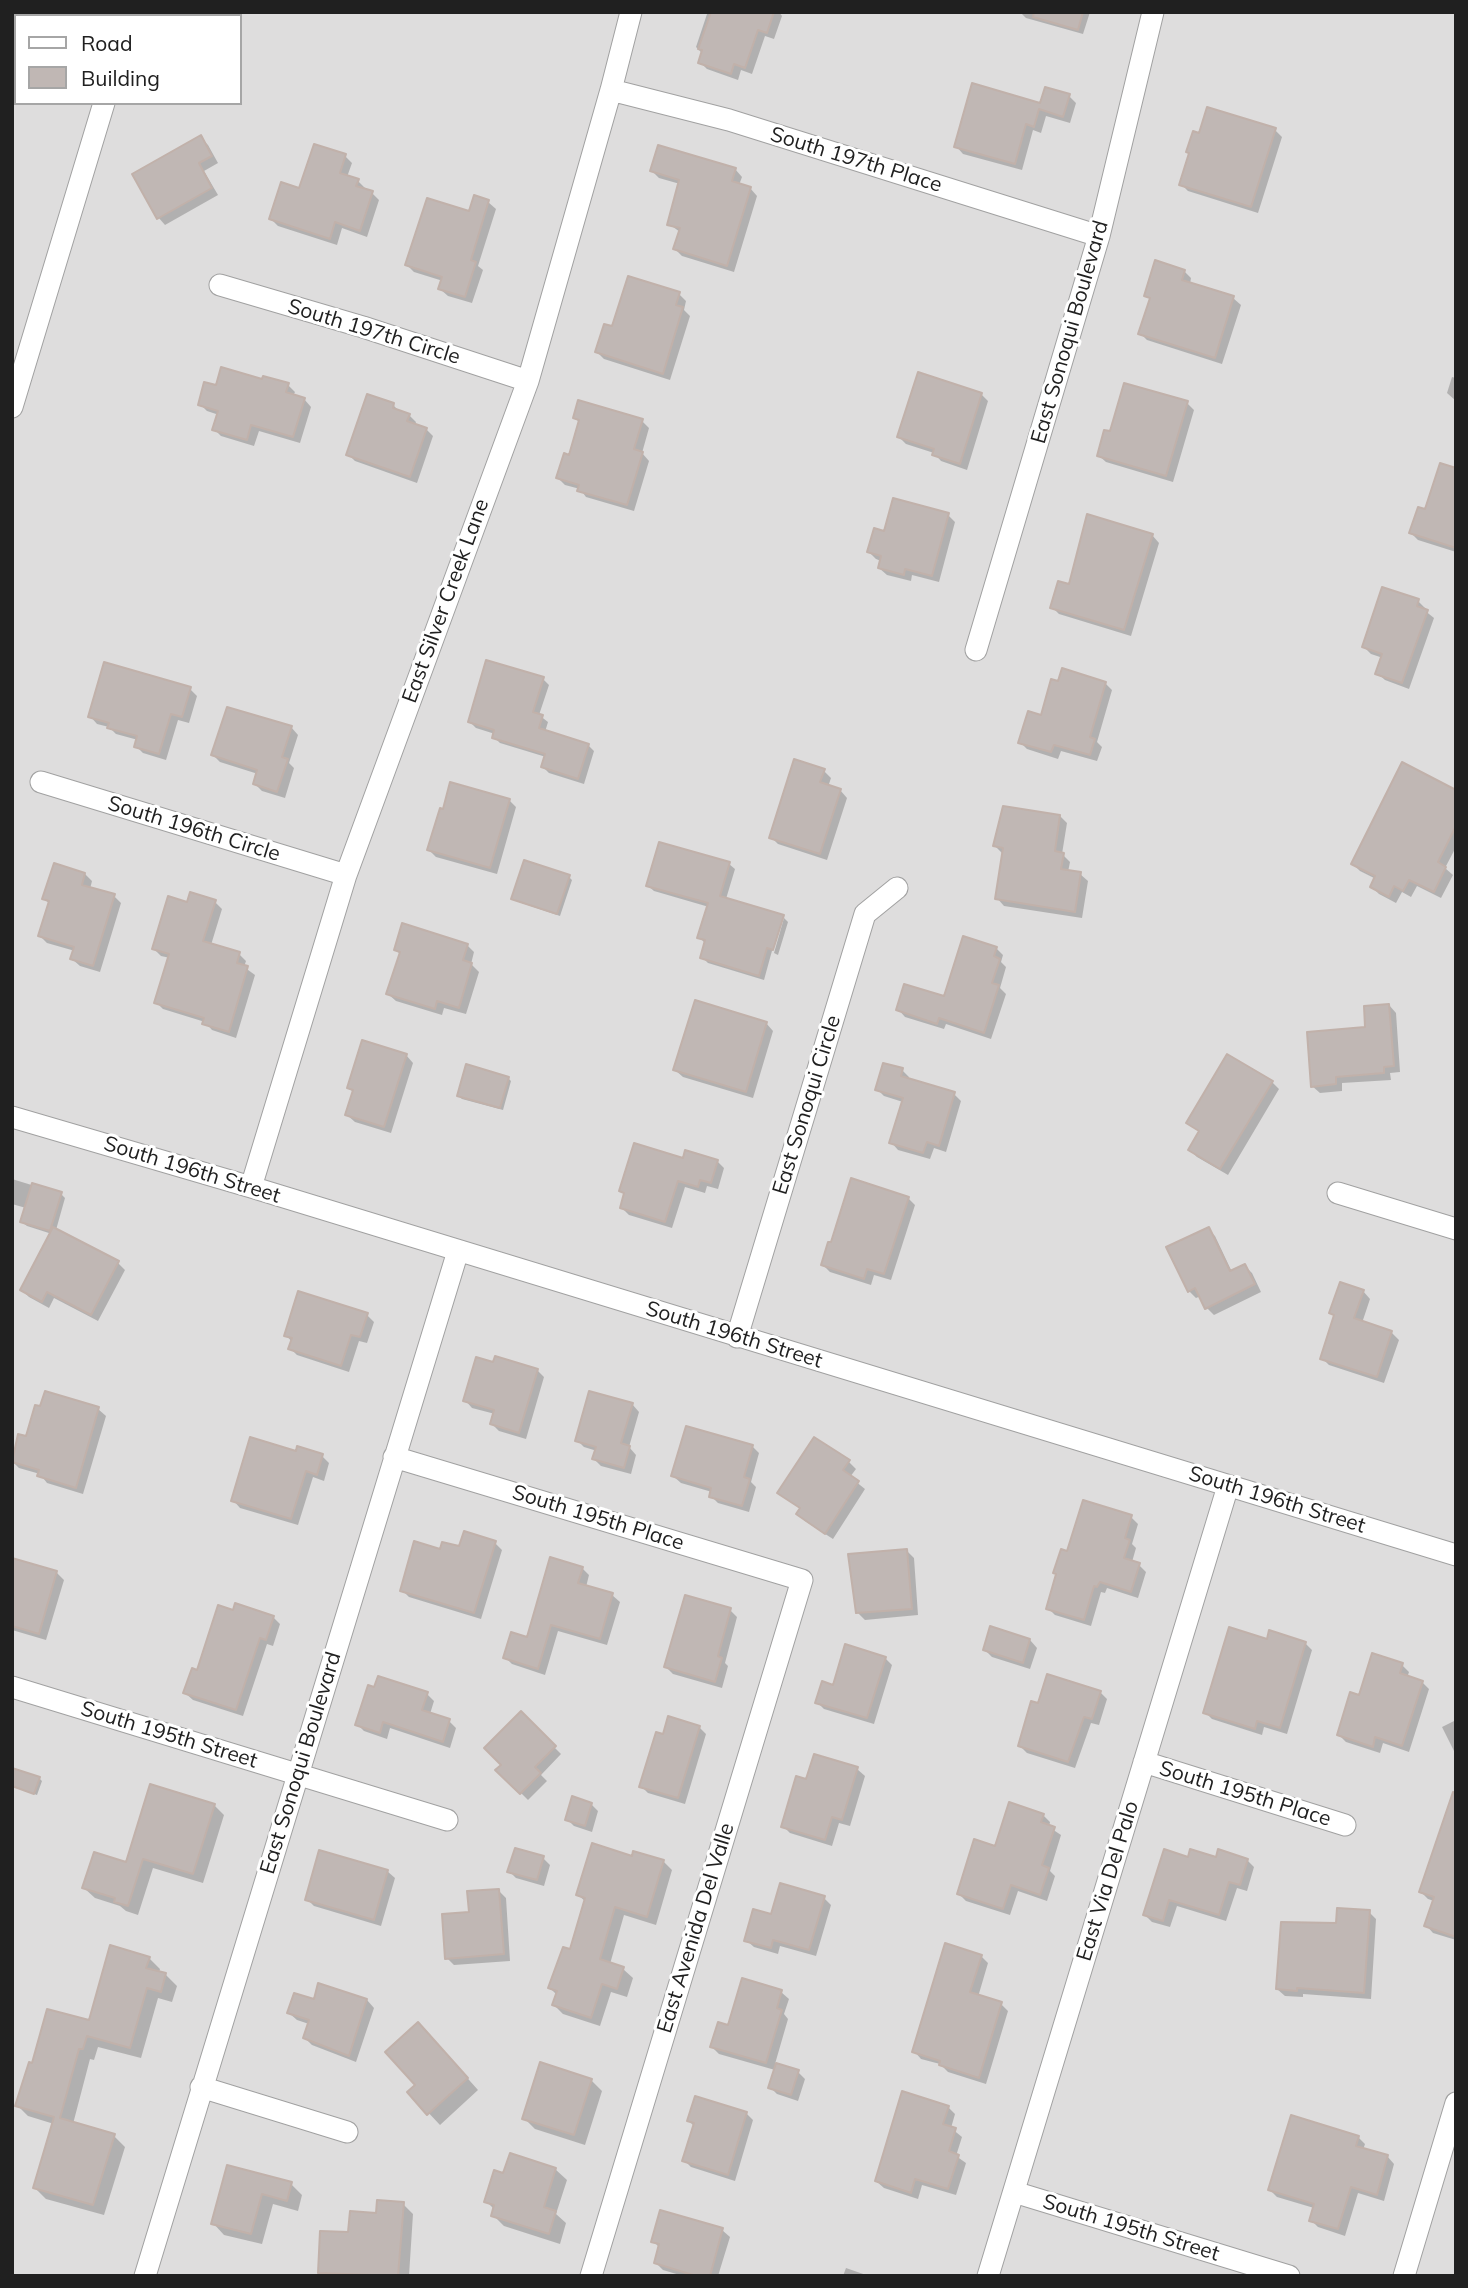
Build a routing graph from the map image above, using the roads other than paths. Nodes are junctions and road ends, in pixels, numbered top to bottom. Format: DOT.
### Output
graph roads {
  1 [pos="631,12"];
  2 [pos="1153,12"];
  3 [pos="611,90"];
  4 [pos="103,105"];
  5 [pos="1099,236"];
  6 [pos="220,285"];
  7 [pos="528,381"];
  8 [pos="12,407"];
  9 [pos="976,650"];
  10 [pos="41,782"];
  11 [pos="346,875"];
  12 [pos="897,888"];
  13 [pos="12,1116"];
  14 [pos="251,1187"];
  15 [pos="1338,1193"];
  16 [pos="1456,1229"];
  17 [pos="458,1251"];
  18 [pos="737,1336"];
  19 [pos="394,1457"];
  20 [pos="1228,1486"];
  21 [pos="1456,1555"];
  22 [pos="802,1580"];
  23 [pos="12,1687"];
  24 [pos="1144,1762"];
  25 [pos="297,1775"];
  26 [pos="447,1820"];
  27 [pos="1346,1825"];
  28 [pos="201,2087"];
  29 [pos="1456,2103"];
  30 [pos="347,2132"];
  31 [pos="1014,2192"];
  32 [pos="145,2276"];
  33 [pos="591,2276"];
  34 [pos="988,2276"];
  35 [pos="1289,2276"];
  36 [pos="1404,2276"];
  1 -- 3 [label="street, East Silver Creek Lane"];
  2 -- 5 [label="street, East Sonoqui Boulevard"];
  3 -- 5 [label="street, South 197th Place"];
  3 -- 7 [label="street, East Silver Creek Lane"];
  4 -- 8 [label="street"];
  5 -- 9 [label="street, East Sonoqui Boulevard"];
  6 -- 7 [label="street, South 197th Circle"];
  7 -- 11 [label="street, East Silver Creek Lane"];
  10 -- 11 [label="street, South 196th Circle"];
  11 -- 14 [label="street, East Silver Creek Lane"];
  12 -- 18 [label="street, East Sonoqui Circle"];
  13 -- 14 [label="street, South 196th Street"];
  14 -- 17 [label="street, South 196th Street"];
  15 -- 16 [label="street"];
  17 -- 18 [label="street, South 196th Street"];
  17 -- 19 [label="street, East Sonoqui Boulevard"];
  18 -- 20 [label="street, South 196th Street"];
  19 -- 22 [label="street, South 195th Place"];
  19 -- 25 [label="street, East Sonoqui Boulevard"];
  20 -- 21 [label="street, South 196th Street"];
  20 -- 24 [label="street, East Via Del Palo"];
  22 -- 33 [label="street, East Avenida Del Valle"];
  23 -- 25 [label="street, South 195th Street"];
  24 -- 27 [label="street, South 195th Place"];
  24 -- 31 [label="street, East Via Del Palo"];
  25 -- 26 [label="street, South 195th Street"];
  25 -- 28 [label="street, East Sonoqui Boulevard"];
  28 -- 30 [label="street"];
  28 -- 32 [label="street, East Sonoqui Boulevard"];
  29 -- 36 [label="street"];
  31 -- 34 [label="street, East Via Del Palo"];
  31 -- 35 [label="street, South 195th Street"];
}
